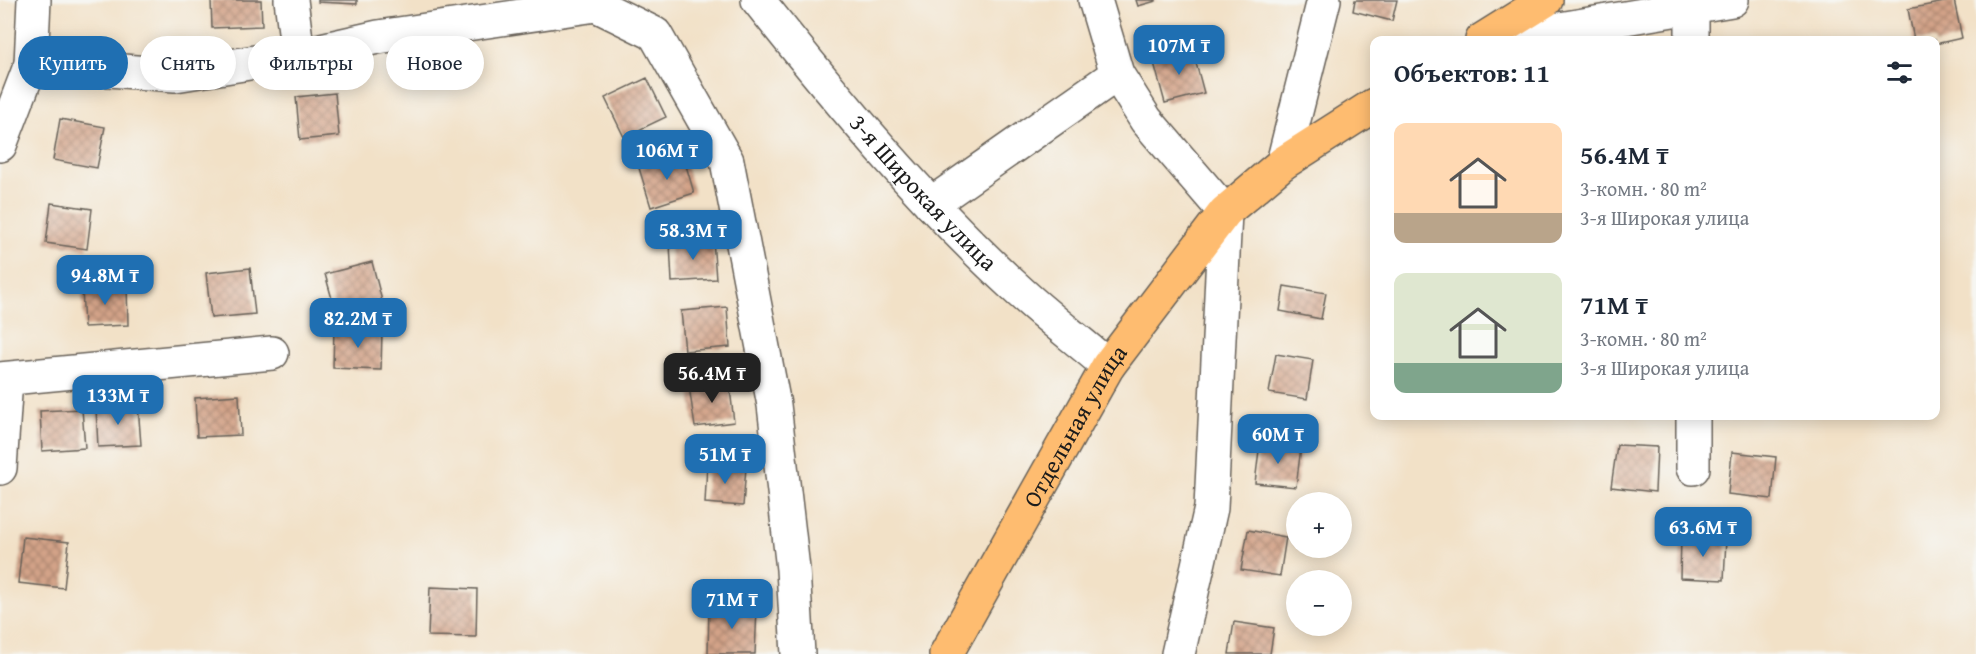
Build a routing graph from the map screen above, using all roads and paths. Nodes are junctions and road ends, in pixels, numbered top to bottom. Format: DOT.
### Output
graph roads {
  1 [pos="34,0"];
  2 [pos="291,0"];
  3 [pos="758,0"];
  4 [pos="1095,0"];
  5 [pos="1324,0"];
  6 [pos="1546,0"];
  7 [pos="1732,0"];
  8 [pos="1692,6"];
  9 [pos="32,36"];
  10 [pos="296,36"];
  11 [pos="1488,36"];
  12 [pos="1518,36"];
  13 [pos="1692,36"];
  14 [pos="374,38"];
  15 [pos="248,64"];
  16 [pos="128,71"];
  17 [pos="1117,74"];
  18 [pos="21,90"];
  19 [pos="1370,108"];
  20 [pos="0,145"];
  21 [pos="1283,163"];
  22 [pos="931,204"];
  23 [pos="1225,212"];
  24 [pos="272,353"];
  25 [pos="1108,366"];
  26 [pos="3,379"];
  27 [pos="1693,420"];
  28 [pos="0,468"];
  29 [pos="1693,468"];
  30 [pos="798,654"];
  31 [pos="946,654"];
  32 [pos="1178,654"];
  1 -- 9 [label="street"];
  2 -- 10 [label="street"];
  3 -- 22 [label="street, 3-я Широкая улица"];
  4 -- 17 [label="street"];
  5 -- 21 [label="street"];
  6 -- 11 [label="main road"];
  7 -- 8 [label="street"];
  8 -- 12 [label="street"];
  8 -- 13 [label="street"];
  14 -- 30 [label="street"];
  15 -- 16 [label="street"];
  17 -- 22 [label="street"];
  17 -- 23 [label="street"];
  18 -- 20 [label="street"];
  19 -- 21 [label="main road, Отдельная улица"];
  21 -- 23 [label="main road, Отдельная улица"];
  22 -- 25 [label="street, 3-я Широкая улица"];
  23 -- 25 [label="main road, Отдельная улица"];
  23 -- 32 [label="street"];
  24 -- 26 [label="street"];
  25 -- 31 [label="main road, Отдельная улица"];
  26 -- 28 [label="street"];
  27 -- 29 [label="street"];
}
